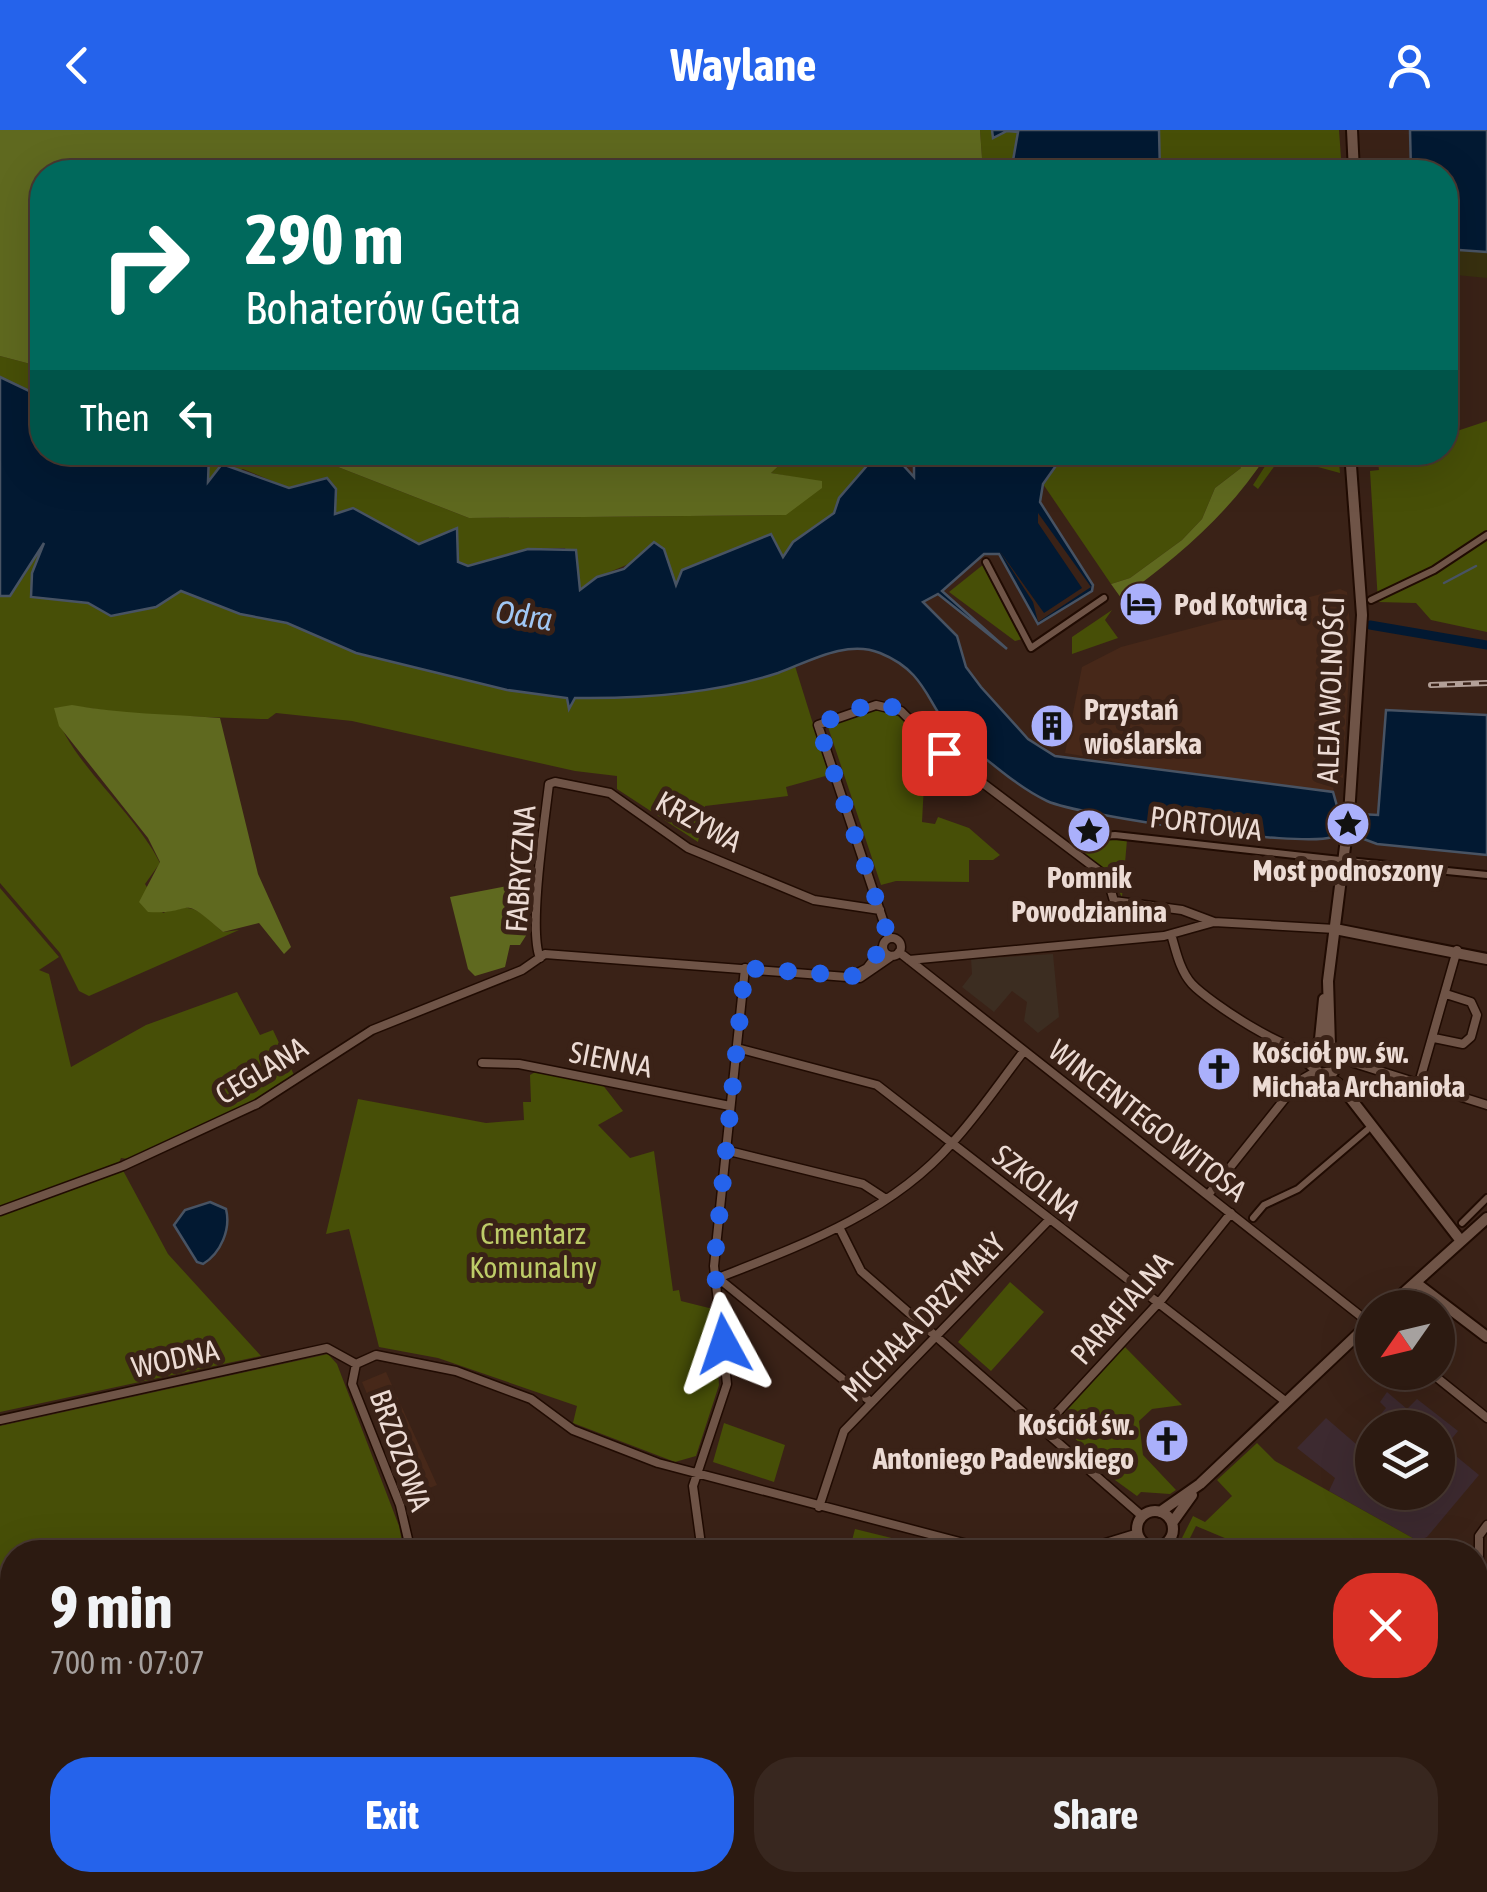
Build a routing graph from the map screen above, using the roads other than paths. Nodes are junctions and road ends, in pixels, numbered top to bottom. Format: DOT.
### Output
graph roads {
  1 [pos="1352,130"];
  2 [pos="1353,160"];
  3 [pos="1351,465"];
  4 [pos="1487,534"];
  5 [pos="986,562"];
  6 [pos="1104,598"];
  7 [pos="1371,600"];
  8 [pos="549,784"];
  9 [pos="1071,850"];
  10 [pos="1487,875"];
  11 [pos="880,910"];
  12 [pos="1214,922"];
  13 [pos="1334,930"];
  14 [pos="1171,934"];
  15 [pos="889,938"];
  16 [pos="883,947"];
  17 [pos="1457,950"];
  18 [pos="895,954"];
  19 [pos="540,958"];
  20 [pos="1487,959"];
  21 [pos="909,960"];
  22 [pos="745,968"];
  23 [pos="852,976"];
  24 [pos="1328,981"];
  25 [pos="1446,994"];
  26 [pos="1434,1038"];
  27 [pos="737,1048"];
  28 [pos="1334,1048"];
  29 [pos="1314,1049"];
  30 [pos="1024,1051"];
  31 [pos="482,1062"];
  32 [pos="1354,1063"];
  33 [pos="1337,1069"];
  34 [pos="1320,1073"];
  35 [pos="1419,1083"];
  36 [pos="1487,1105"];
  37 [pos="730,1106"];
  38 [pos="1367,1130"];
  39 [pos="952,1144"];
  40 [pos="725,1150"];
  41 [pos="1208,1195"];
  42 [pos="1487,1198"];
  43 [pos="886,1199"];
  44 [pos="0,1211"];
  45 [pos="1230,1212"];
  46 [pos="1253,1218"];
  47 [pos="1487,1218"];
  48 [pos="1049,1220"];
  49 [pos="1462,1223"];
  50 [pos="838,1228"];
  51 [pos="1461,1241"];
  52 [pos="718,1278"];
  53 [pos="1416,1282"];
  54 [pos="1407,1290"];
  55 [pos="1158,1303"];
  56 [pos="1355,1310"];
  57 [pos="936,1336"];
  58 [pos="1487,1337"];
  59 [pos="1355,1338"];
  60 [pos="356,1364"];
  61 [pos="1452,1390"];
  62 [pos="1285,1400"];
  63 [pos="871,1402"];
  64 [pos="1487,1418"];
  65 [pos="0,1420"];
  66 [pos="1042,1430"];
  67 [pos="697,1472"];
  68 [pos="1200,1484"];
  69 [pos="819,1506"];
  70 [pos="1160,1512"];
  71 [pos="1142,1516"];
  72 [pos="1172,1523"];
  73 [pos="930,1538"];
  74 [pos="409,1540"];
  75 [pos="700,1540"];
  76 [pos="940,1540"];
  77 [pos="1140,1540"];
  78 [pos="1170,1540"];
  1 -- 2 [label="street"];
  3 -- 13 [label="street, ALEJA WOLNOŚCI"];
  4 -- 7 [label="street"];
  5 -- 6 [label="street"];
  8 -- 11 [label="street, KRZYWA"];
  8 -- 19 [label="street, FABRYCZNA"];
  9 -- 10 [label="street, PORTOWA"];
  9 -- 11 [label="street"];
  9 -- 12 [label="street"];
  11 -- 15 [label="street"];
  12 -- 13 [label="street"];
  12 -- 14 [label="street"];
  13 -- 17 [label="street"];
  13 -- 24 [label="street, ALEJA WOLNOŚCI"];
  14 -- 21 [label="street"];
  14 -- 29 [label="street"];
  15 -- 16 [label="street"];
  15 -- 18 [label="street"];
  16 -- 18 [label="street"];
  16 -- 23 [label="street"];
  17 -- 20 [label="street"];
  17 -- 25 [label="street"];
  18 -- 21 [label="street, WINCENTEGO WITOSA"];
  18 -- 23 [label="street"];
  19 -- 22 [label="street"];
  19 -- 44 [label="street, CEGLANA"];
  21 -- 30 [label="street, WINCENTEGO WITOSA"];
  22 -- 23 [label="street"];
  22 -- 27 [label="street"];
  24 -- 28 [label="street"];
  24 -- 29 [label="street"];
  25 -- 26 [label="street"];
  25 -- 26 [label="street"];
  26 -- 35 [label="street"];
  27 -- 37 [label="street"];
  27 -- 39 [label="street, SZKOLNA"];
  28 -- 29 [label="street"];
  28 -- 32 [label="street"];
  28 -- 33 [label="street"];
  29 -- 34 [label="street"];
  30 -- 39 [label="street"];
  30 -- 41 [label="street, WINCENTEGO WITOSA"];
  31 -- 37 [label="street, SIENNA"];
  32 -- 33 [label="street"];
  32 -- 35 [label="street"];
  33 -- 34 [label="street"];
  34 -- 41 [label="street"];
  34 -- 51 [label="street"];
  35 -- 36 [label="street"];
  37 -- 40 [label="street"];
  38 -- 46 [label="street"];
  39 -- 43 [label="street"];
  39 -- 48 [label="street, SZKOLNA"];
  40 -- 43 [label="street"];
  40 -- 52 [label="street"];
  41 -- 45 [label="street, WINCENTEGO WITOSA"];
  42 -- 49 [label="street"];
  43 -- 50 [label="street"];
  45 -- 55 [label="street, PARAFIALNA"];
  45 -- 56 [label="street, WINCENTEGO WITOSA"];
  47 -- 51 [label="street"];
  48 -- 55 [label="street, SZKOLNA"];
  48 -- 57 [label="street, MICHAŁA DRZYMAŁY"];
  50 -- 52 [label="street"];
  50 -- 57 [label="street"];
  51 -- 53 [label="street"];
  52 -- 63 [label="street"];
  52 -- 67 [label="street"];
  53 -- 54 [label="street"];
  53 -- 58 [label="street"];
  55 -- 62 [label="street, SZKOLNA"];
  55 -- 66 [label="street, PARAFIALNA"];
  57 -- 63 [label="street, MICHAŁA DRZYMAŁY"];
  57 -- 66 [label="street"];
  59 -- 62 [label="street"];
  60 -- 65 [label="street, WODNA"];
  60 -- 67 [label="street, WODNA"];
  60 -- 74 [label="street, BRZOZOWA"];
  61 -- 64 [label="street"];
  62 -- 68 [label="street"];
  63 -- 69 [label="street, MICHAŁA DRZYMAŁY"];
  66 -- 71 [label="street"];
  67 -- 69 [label="street, WODNA"];
  67 -- 75 [label="street"];
  68 -- 70 [label="street"];
  68 -- 72 [label="street"];
  69 -- 73 [label="street, WODNA"];
  70 -- 71 [label="street"];
  70 -- 72 [label="street"];
  71 -- 77 [label="street"];
  72 -- 78 [label="street"];
  73 -- 76 [label="street, WODNA"];
}
